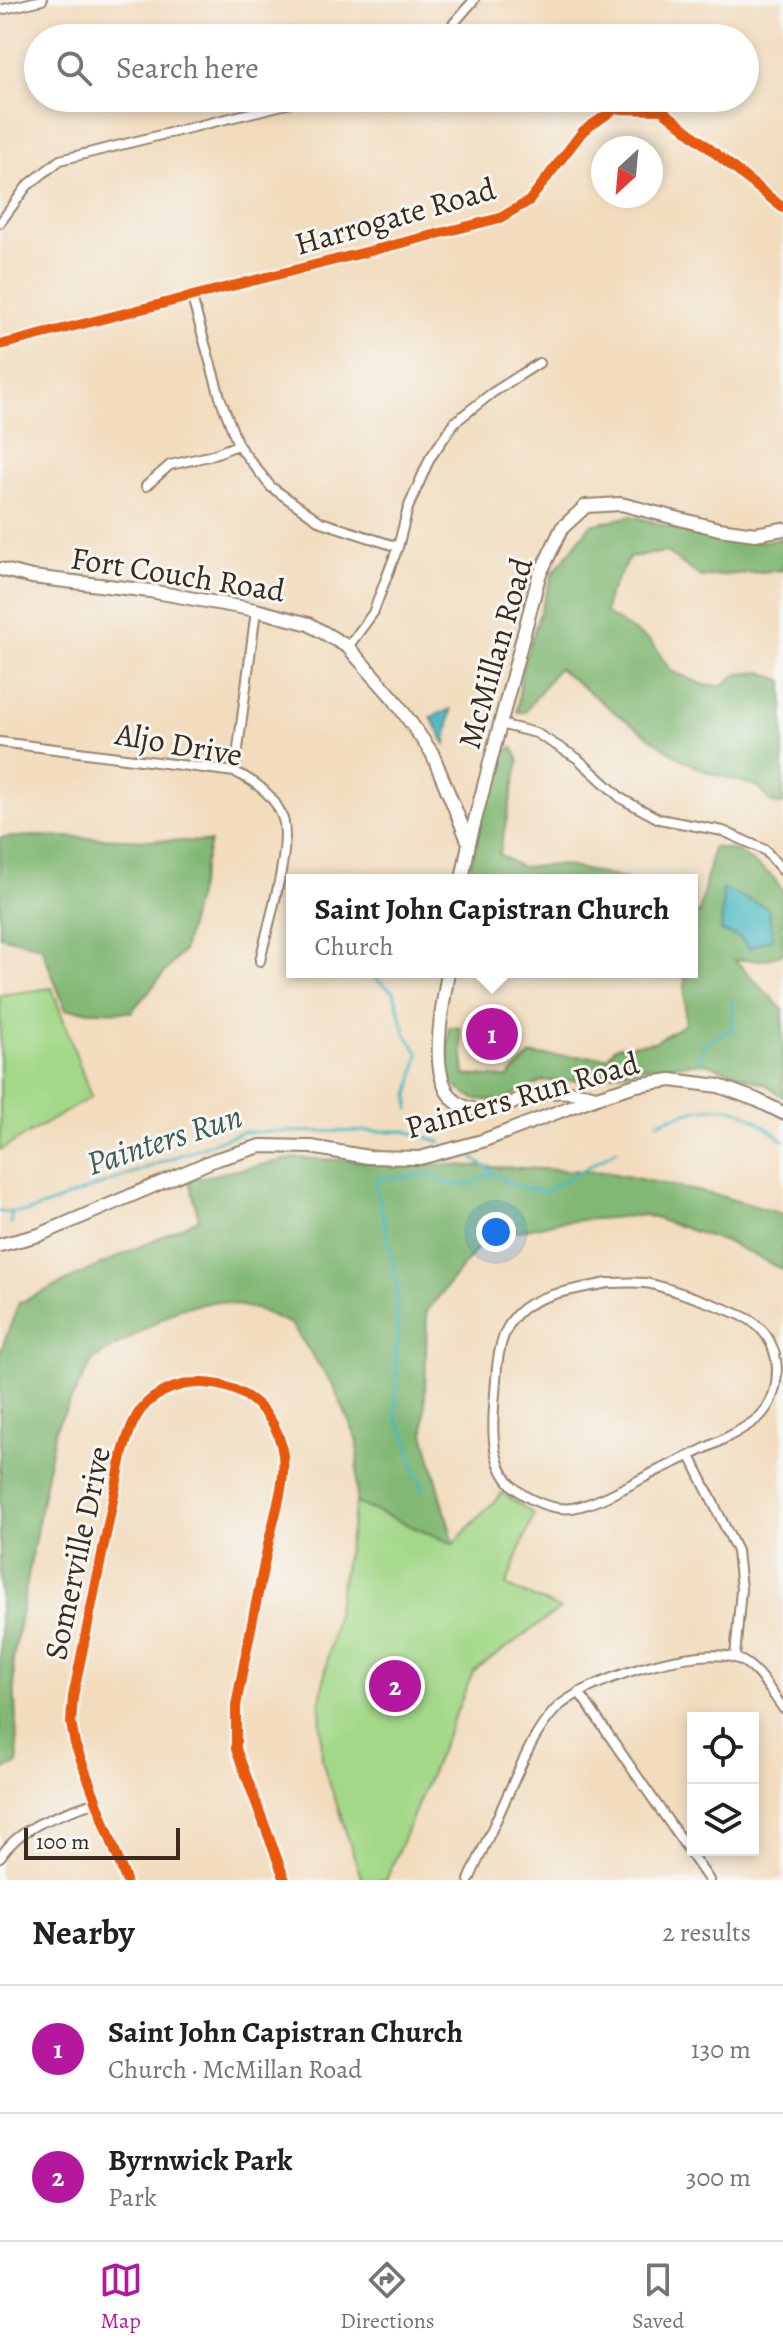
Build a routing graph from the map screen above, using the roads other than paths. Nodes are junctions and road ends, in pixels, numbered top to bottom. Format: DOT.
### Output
graph roads {
  1 [pos="42,0"];
  2 [pos="474,0"];
  3 [pos="0,10"];
  4 [pos="453,24"];
  5 [pos="254,112"];
  6 [pos="611,112"];
  7 [pos="664,112"];
  8 [pos="783,208"];
  9 [pos="0,223"];
  10 [pos="192,298"];
  11 [pos="0,345"];
  12 [pos="539,363"];
  13 [pos="238,445"];
  14 [pos="146,486"];
  15 [pos="783,529"];
  16 [pos="398,547"];
  17 [pos="0,569"];
  18 [pos="256,610"];
  19 [pos="348,647"];
  20 [pos="500,724"];
  21 [pos="0,742"];
  22 [pos="235,772"];
  23 [pos="469,843"];
  24 [pos="783,871"];
  25 [pos="463,874"];
  26 [pos="260,961"];
  27 [pos="447,978"];
  28 [pos="597,1097"];
  29 [pos="783,1113"];
  30 [pos="0,1245"];
  31 [pos="690,1456"];
  32 [pos="735,1657"];
  33 [pos="579,1692"];
  34 [pos="783,1708"];
  35 [pos="96,1802"];
  36 [pos="0,1857"];
  37 [pos="126,1880"];
  38 [pos="285,1880"];
  39 [pos="469,1880"];
  40 [pos="709,1880"];
  1 -- 3 [label="street"];
  2 -- 4 [label="street"];
  5 -- 9 [label="street"];
  6 -- 10 [label="street, Harrogate Road"];
  7 -- 8 [label="street, Harrogate Road"];
  10 -- 11 [label="street, Harrogate Road"];
  10 -- 13 [label="street"];
  12 -- 16 [label="street"];
  13 -- 14 [label="street"];
  13 -- 16 [label="street"];
  15 -- 20 [label="street, McMillan Road"];
  16 -- 19 [label="street"];
  17 -- 18 [label="street, Fort Couch Road"];
  18 -- 19 [label="street, Fort Couch Road"];
  18 -- 22 [label="street"];
  19 -- 23 [label="street, Fort Couch Road"];
  20 -- 23 [label="street, McMillan Road"];
  20 -- 24 [label="street"];
  21 -- 22 [label="street, Aljo Drive"];
  22 -- 26 [label="street, Aljo Drive"];
  23 -- 25 [label="street, McMillan Road"];
  27 -- 28 [label="street"];
  28 -- 29 [label="street, Painters Run Road"];
  28 -- 30 [label="street, Painters Run Road"];
  31 -- 31 [label="street"];
  31 -- 32 [label="street"];
  32 -- 33 [label="street"];
  32 -- 34 [label="street"];
  33 -- 39 [label="street"];
  33 -- 40 [label="street"];
  35 -- 36 [label="street"];
  35 -- 37 [label="street, Somerville Drive"];
  35 -- 38 [label="street, Somerville Drive"];
}
